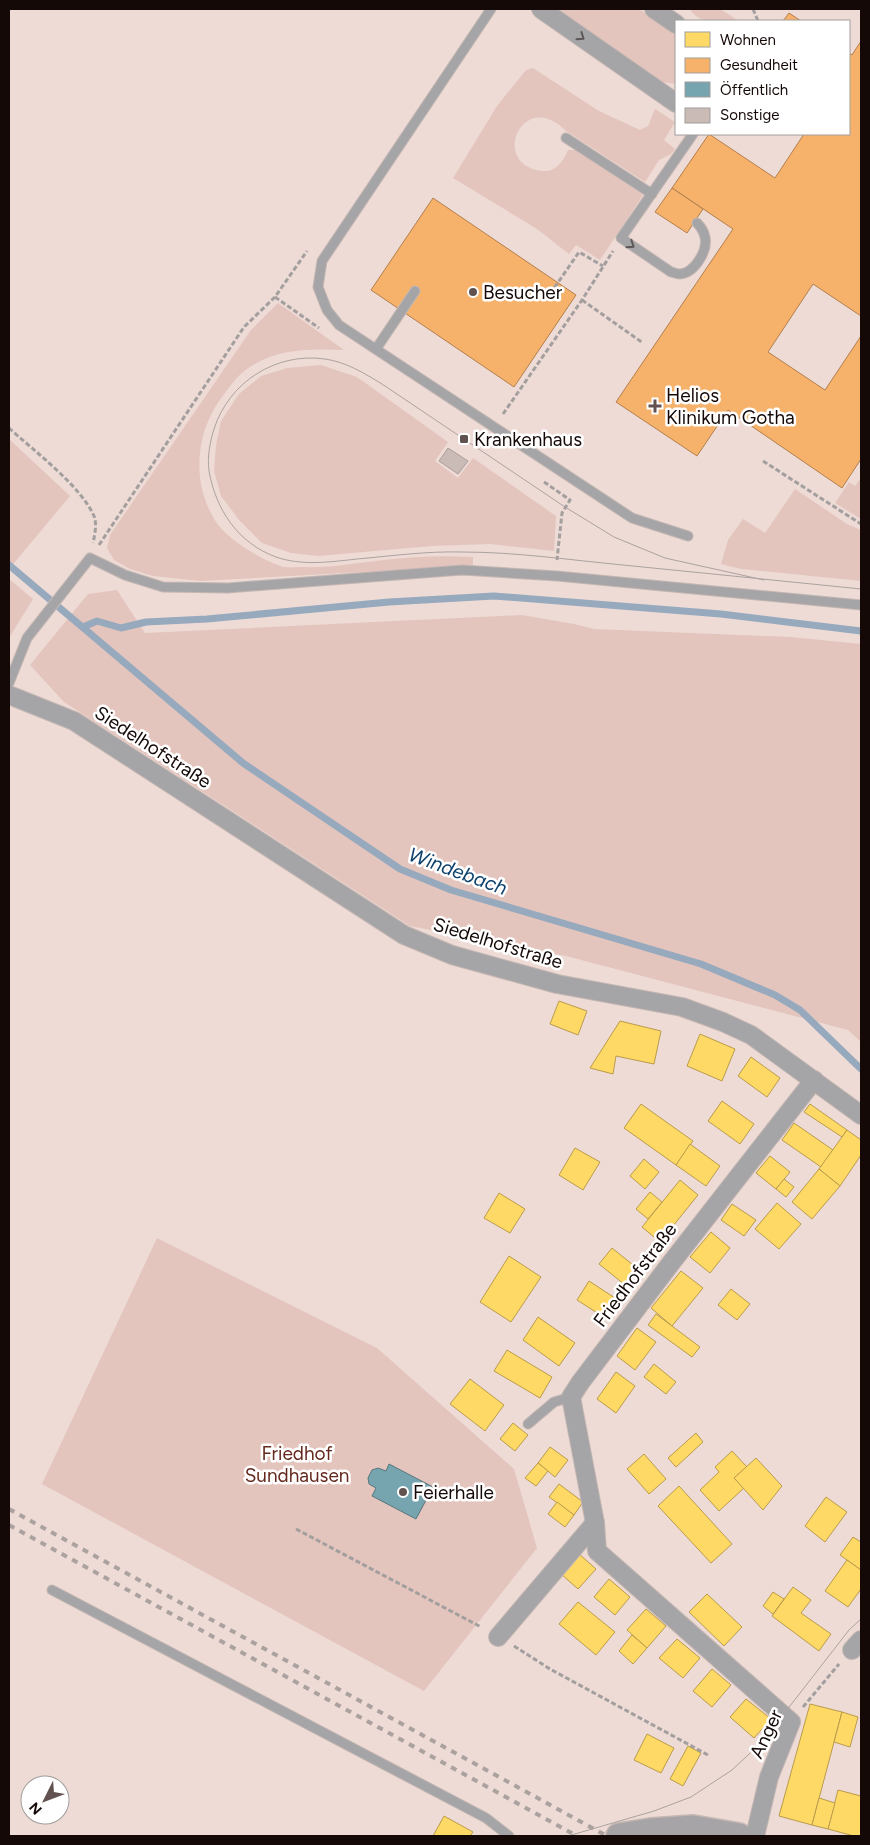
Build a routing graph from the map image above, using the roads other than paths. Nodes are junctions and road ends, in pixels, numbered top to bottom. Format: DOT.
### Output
graph roads {
  1 [pos="491,9"];
  2 [pos="541,9"];
  3 [pos="654,9"];
  4 [pos="675,23"];
  5 [pos="675,102"];
  6 [pos="692,135"];
  7 [pos="566,138"];
  8 [pos="652,194"];
  9 [pos="697,223"];
  10 [pos="415,291"];
  11 [pos="376,349"];
  12 [pos="688,536"];
  13 [pos="861,605"];
  14 [pos="9,683"];
  15 [pos="9,694"];
  16 [pos="814,1080"];
  17 [pos="861,1114"];
  18 [pos="571,1398"];
  19 [pos="528,1424"];
  20 [pos="595,1523"];
  21 [pos="52,1590"];
  22 [pos="498,1637"];
  23 [pos="509,1836"];
  24 [pos="619,1836"];
  25 [pos="739,1836"];
  26 [pos="755,1836"];
  1 -- 11 [label="lane"];
  2 -- 5 [label="street, one-way"];
  3 -- 4 [label="street"];
  6 -- 8 [label="lane"];
  7 -- 8 [label="lane"];
  8 -- 9 [label="lane, one-way"];
  10 -- 11 [label="lane"];
  11 -- 12 [label="lane"];
  13 -- 14 [label="lane"];
  15 -- 16 [label="street, Siedelhofstraße"];
  16 -- 17 [label="street, Siedelhofstraße"];
  16 -- 18 [label="street, Friedhofstraße"];
  18 -- 19 [label="lane"];
  18 -- 20 [label="street"];
  20 -- 22 [label="street"];
  20 -- 26 [label="street, Anger"];
  21 -- 23 [label="lane"];
  24 -- 25 [label="street"];
}
